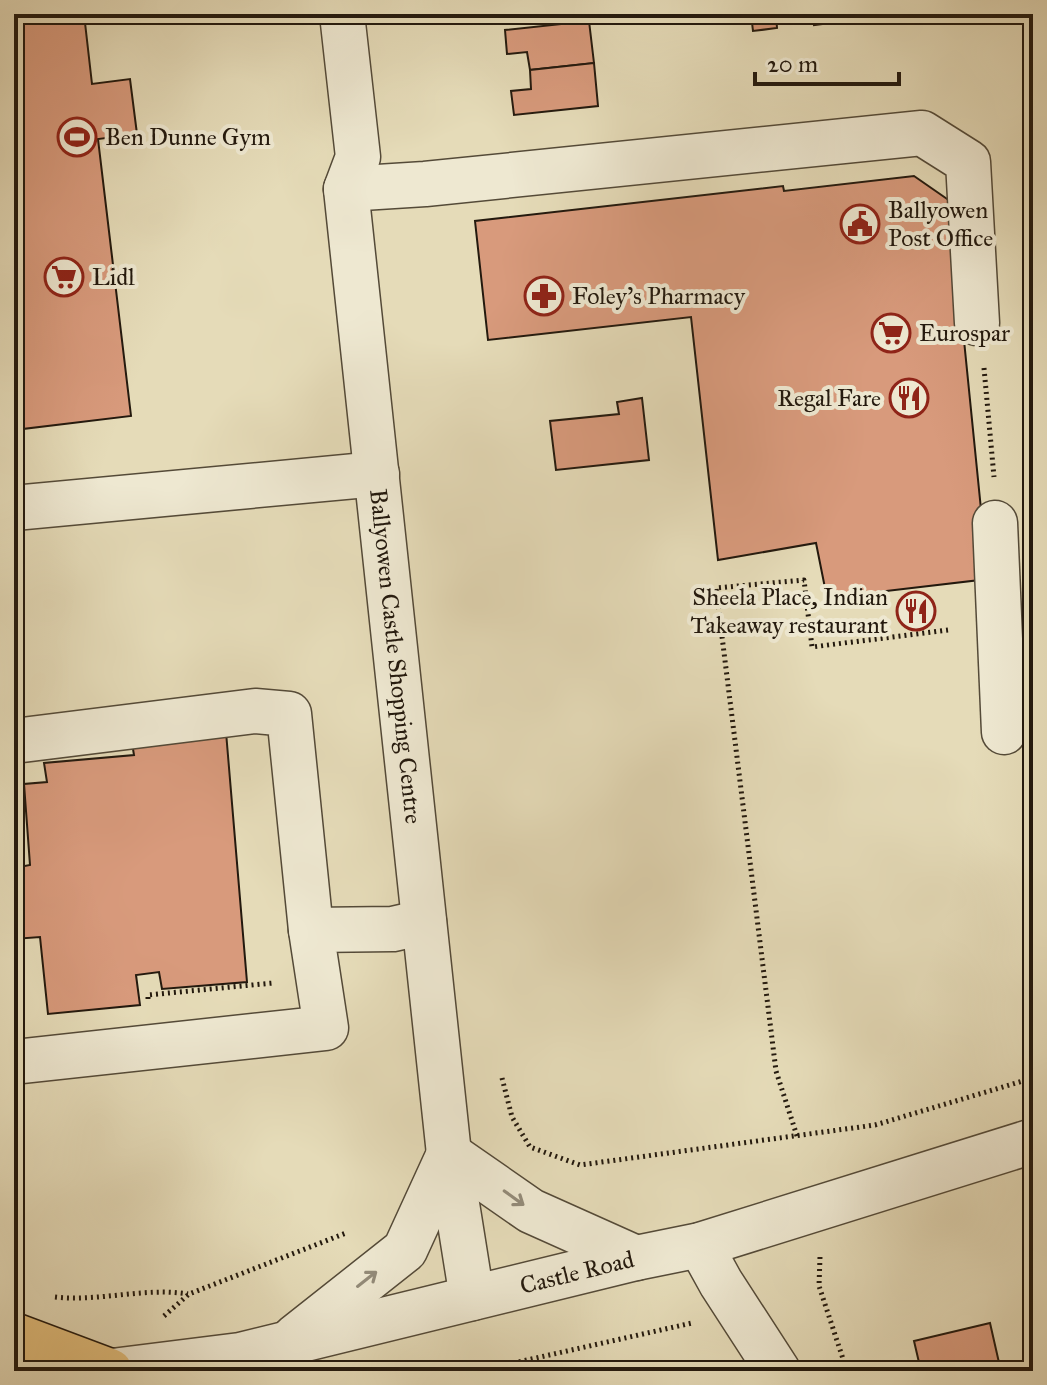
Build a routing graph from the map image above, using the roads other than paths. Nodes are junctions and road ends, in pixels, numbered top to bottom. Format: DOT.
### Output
graph roads {
  1 [pos="342,14"];
  2 [pos="346,189"];
  3 [pos="977,323"];
  4 [pos="377,474"];
  5 [pos="14,508"];
  6 [pos="995,523"];
  7 [pos="1004,732"];
  8 [pos="14,741"];
  9 [pos="424,922"];
  10 [pos="311,930"];
  11 [pos="14,1062"];
  12 [pos="1033,1141"];
  13 [pos="449,1154"];
  14 [pos="700,1245"];
  15 [pos="636,1258"];
  16 [pos="472,1298"];
  17 [pos="14,1335"];
  18 [pos="284,1345"];
  19 [pos="111,1371"];
  20 [pos="778,1371"];
  1 -- 2 [label="street, Ballyowen Castle Shopping Centre"];
  2 -- 3 [label="street"];
  2 -- 4 [label="street, Ballyowen Castle Shopping Centre"];
  4 -- 5 [label="street"];
  4 -- 9 [label="street, Ballyowen Castle Shopping Centre"];
  6 -- 7 [label="street"];
  8 -- 10 [label="street"];
  9 -- 10 [label="street"];
  9 -- 13 [label="street, Ballyowen Castle Shopping Centre"];
  10 -- 11 [label="street"];
  12 -- 14 [label="street, Castle Road"];
  13 -- 15 [label="street, one-way"];
  13 -- 16 [label="street, Ballyowen Castle Shopping Centre"];
  18 -- 13 [label="street, one-way"];
  14 -- 15 [label="street, Castle Road"];
  14 -- 20 [label="street"];
  15 -- 16 [label="street, Castle Road"];
  16 -- 18 [label="street, Castle Road"];
  17 -- 19 [label="main road"];
  18 -- 19 [label="street, Castle Road"];
}
